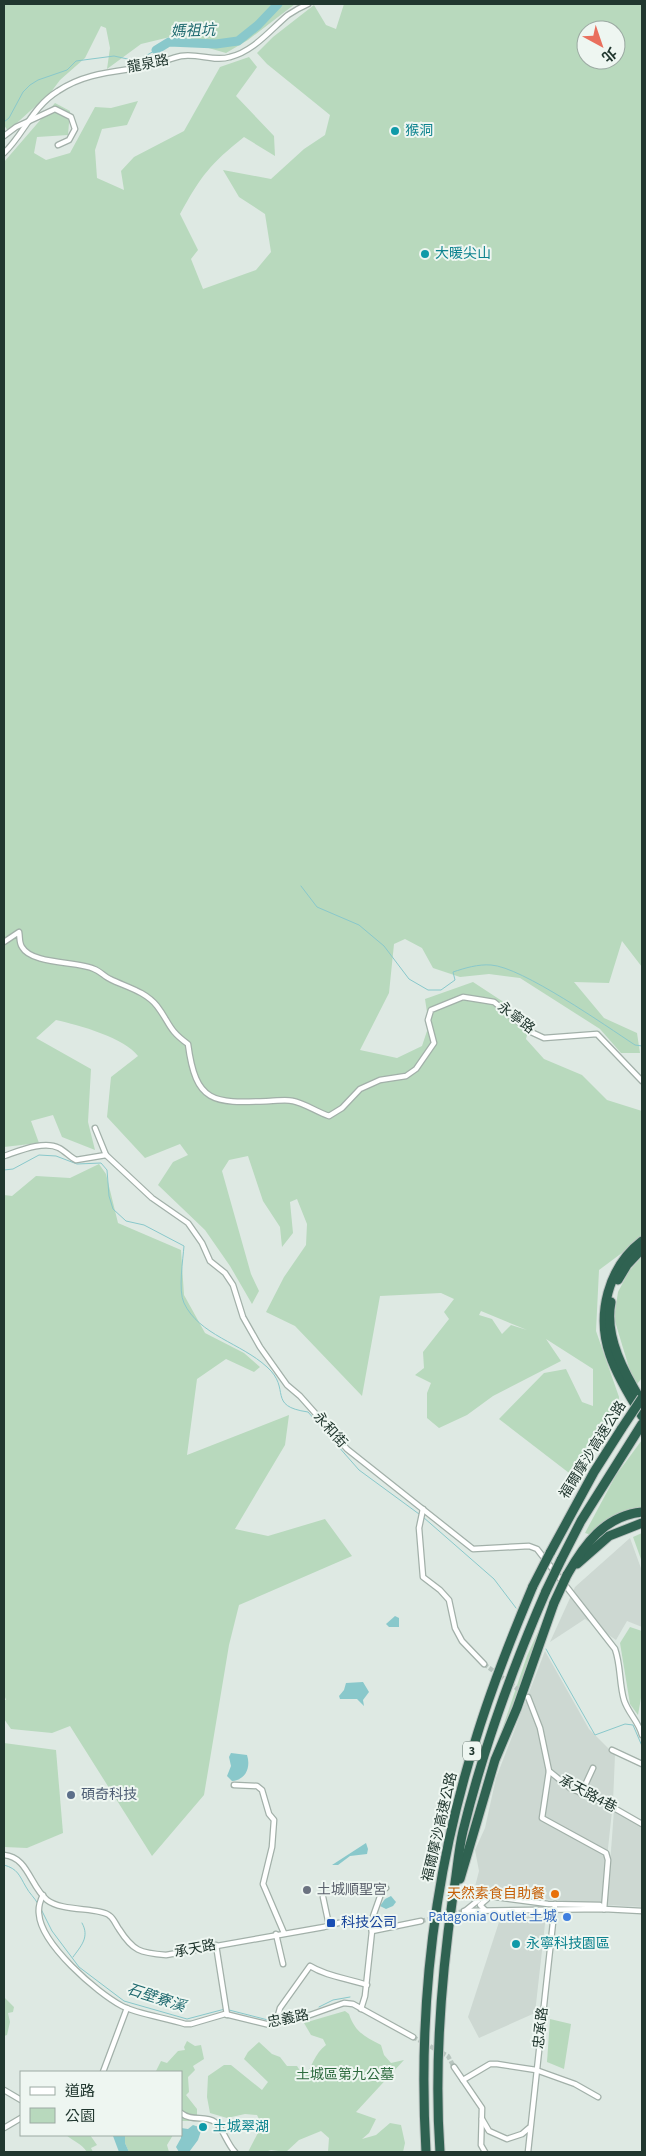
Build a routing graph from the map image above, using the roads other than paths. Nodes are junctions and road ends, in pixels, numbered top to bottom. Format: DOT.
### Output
graph roads {
  1 [pos="308,4"];
  2 [pos="25,124"];
  3 [pos="4,136"];
  4 [pos="58,145"];
  5 [pos="4,153"];
  6 [pos="4,942"];
  7 [pos="642,1081"];
  8 [pos="95,1128"];
  9 [pos="106,1155"];
  10 [pos="4,1156"];
  11 [pos="642,1241"];
  12 [pos="642,1249"];
  13 [pos="642,1398"];
  14 [pos="642,1402"];
  15 [pos="642,1416"];
  16 [pos="642,1424"];
  17 [pos="423,1511"];
  18 [pos="638,1513"];
  19 [pos="642,1523"];
  20 [pos="567,1575"];
  21 [pos="484,1664"];
  22 [pos="528,1697"];
  23 [pos="642,1736"];
  24 [pos="612,1750"];
  25 [pos="642,1764"];
  26 [pos="593,1768"];
  27 [pos="549,1770"];
  28 [pos="234,1785"];
  29 [pos="581,1794"];
  30 [pos="642,1824"];
  31 [pos="4,1855"];
  32 [pos="386,1888"];
  33 [pos="43,1895"];
  34 [pos="323,1897"];
  35 [pos="498,1898"];
  36 [pos="477,1902"];
  37 [pos="555,1907"];
  38 [pos="604,1909"];
  39 [pos="451,1910"];
  40 [pos="477,1910"];
  41 [pos="486,1910"];
  42 [pos="642,1911"];
  43 [pos="421,1922"];
  44 [pos="329,1925"];
  45 [pos="370,1925"];
  46 [pos="372,1931"];
  47 [pos="284,1933"];
  48 [pos="276,1934"];
  49 [pos="216,1945"];
  50 [pos="283,1964"];
  51 [pos="367,1985"];
  52 [pos="127,2008"];
  53 [pos="361,2009"];
  54 [pos="228,2011"];
  55 [pos="276,2021"];
  56 [pos="413,2037"];
  57 [pos="454,2067"];
  58 [pos="536,2070"];
  59 [pos="102,2071"];
  60 [pos="463,2080"];
  61 [pos="4,2090"];
  62 [pos="598,2097"];
  63 [pos="20,2099"];
  64 [pos="182,2114"];
  65 [pos="20,2119"];
  66 [pos="482,2119"];
  67 [pos="530,2127"];
  68 [pos="4,2128"];
  69 [pos="235,2152"];
  70 [pos="426,2152"];
  71 [pos="440,2152"];
  72 [pos="485,2152"];
  73 [pos="528,2152"];
  1 -- 2 [label="street, 龍泉路"];
  2 -- 3 [label="street"];
  2 -- 4 [label="street"];
  2 -- 5 [label="street, 龍泉路"];
  6 -- 7 [label="street, 永寧路"];
  8 -- 9 [label="street"];
  9 -- 10 [label="street"];
  9 -- 17 [label="street, 永和街"];
  11 -- 15 [label="highway"];
  12 -- 14 [label="highway"];
  13 -- 70 [label="highway, 福爾摩沙高速公路 / 3, bridge"];
  16 -- 39 [label="highway, 福爾摩沙高速公路 / 3, bridge"];
  17 -- 21 [label="street"];
  17 -- 23 [label="street, 永和街"];
  18 -- 20 [label="highway"];
  19 -- 20 [label="highway"];
  20 -- 39 [label="highway, bridge"];
  22 -- 27 [label="street, 承天路4巷"];
  24 -- 25 [label="street"];
  26 -- 29 [label="street"];
  27 -- 29 [label="street, 承天路4巷"];
  27 -- 38 [label="street"];
  28 -- 47 [label="street"];
  29 -- 30 [label="street, 承天路4巷"];
  31 -- 33 [label="street"];
  32 -- 45 [label="street"];
  33 -- 49 [label="street, 承天路"];
  33 -- 52 [label="street, 忠義路"];
  34 -- 44 [label="street"];
  35 -- 36 [label="street"];
  35 -- 37 [label="street"];
  35 -- 41 [label="street"];
  36 -- 40 [label="street"];
  36 -- 40 [label="street"];
  37 -- 38 [label="street"];
  37 -- 41 [label="street"];
  37 -- 58 [label="street, 忠承路"];
  38 -- 42 [label="street"];
  39 -- 71 [label="highway, 福爾摩沙高速公路 / 3"];
  40 -- 41 [label="street"];
  43 -- 46 [label="street"];
  44 -- 45 [label="street, 承天路"];
  44 -- 47 [label="street, 承天路"];
  45 -- 46 [label="street"];
  46 -- 51 [label="street"];
  47 -- 48 [label="street, 承天路"];
  48 -- 49 [label="street, 承天路"];
  48 -- 50 [label="street"];
  49 -- 54 [label="street"];
  51 -- 53 [label="street"];
  51 -- 55 [label="street"];
  52 -- 54 [label="street, 忠義路"];
  52 -- 59 [label="street"];
  53 -- 55 [label="street, 忠義路"];
  53 -- 56 [label="street, 忠義路"];
  54 -- 55 [label="street, 忠義路"];
  57 -- 60 [label="street"];
  58 -- 60 [label="street"];
  58 -- 62 [label="street"];
  58 -- 67 [label="street, 忠承路"];
  60 -- 66 [label="street"];
  61 -- 63 [label="street"];
  64 -- 69 [label="street"];
  65 -- 68 [label="street"];
  66 -- 67 [label="street"];
  66 -- 72 [label="street"];
  67 -- 73 [label="street, 忠承路"];
}
